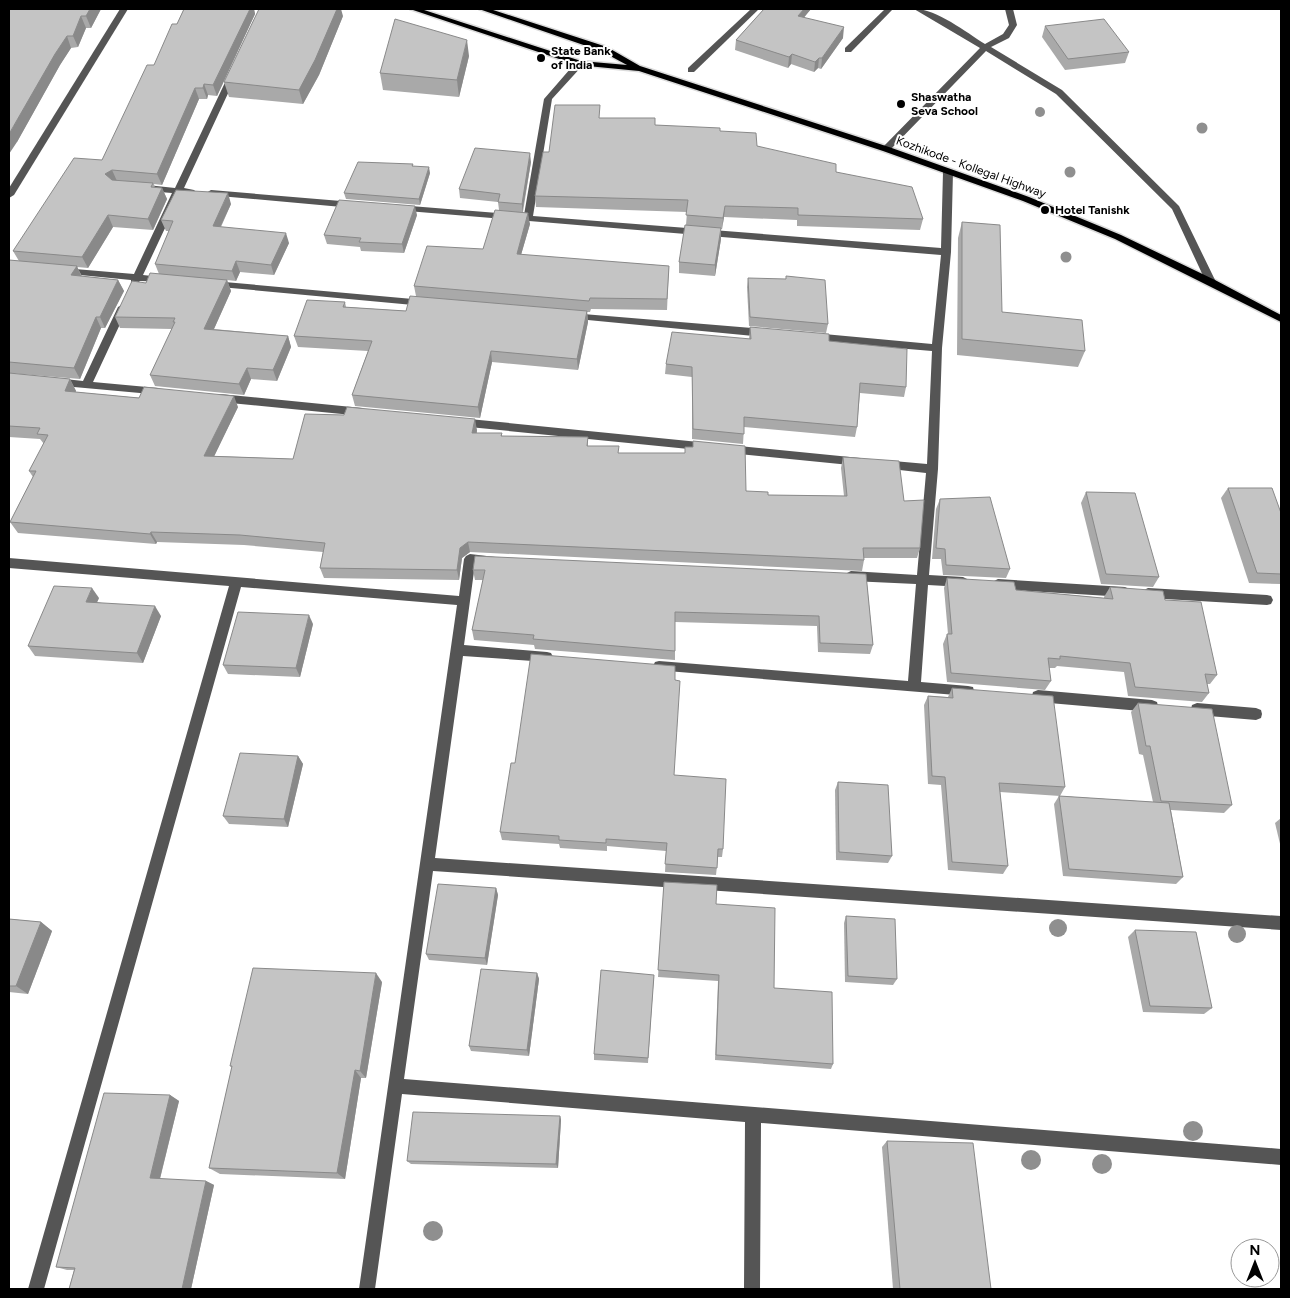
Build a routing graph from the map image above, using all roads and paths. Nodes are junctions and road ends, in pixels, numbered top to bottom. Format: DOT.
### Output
graph roads {
  1 [pos="124,9"];
  2 [pos="414,9"];
  3 [pos="483,9"];
  4 [pos="756,9"];
  5 [pos="889,9"];
  6 [pos="918,9"];
  7 [pos="1009,9"];
  8 [pos="985,47"];
  9 [pos="848,50"];
  10 [pos="580,63"];
  11 [pos="640,69"];
  12 [pos="236,70"];
  13 [pos="691,70"];
  14 [pos="886,149"];
  15 [pos="948,172"];
  16 [pos="134,188"];
  17 [pos="178,191"];
  18 [pos="9,195"];
  19 [pos="363,205"];
  20 [pos="392,208"];
  21 [pos="528,218"];
  22 [pos="946,252"];
  23 [pos="48,270"];
  24 [pos="138,277"];
  25 [pos="177,281"];
  26 [pos="1211,282"];
  27 [pos="207,284"];
  28 [pos="434,304"];
  29 [pos="562,315"];
  30 [pos="1281,319"];
  31 [pos="779,334"];
  32 [pos="799,336"];
  33 [pos="937,348"];
  34 [pos="47,381"];
  35 [pos="86,385"];
  36 [pos="165,393"];
  37 [pos="204,397"];
  38 [pos="371,413"];
  39 [pos="450,421"];
  40 [pos="932,469"];
  41 [pos="500,560"];
  42 [pos="9,563"];
  43 [pos="835,576"];
  44 [pos="923,580"];
  45 [pos="236,582"];
  46 [pos="1267,600"];
  47 [pos="464,601"];
  48 [pos="457,650"];
  49 [pos="556,658"];
  50 [pos="646,665"];
  51 [pos="914,687"];
  52 [pos="982,692"];
  53 [pos="1022,695"];
  54 [pos="1168,707"];
  55 [pos="1188,708"];
  56 [pos="1256,714"];
  57 [pos="427,864"];
  58 [pos="1281,922"];
  59 [pos="396,1086"];
  60 [pos="753,1114"];
  61 [pos="1281,1158"];
  62 [pos="36,1289"];
  63 [pos="367,1289"];
  64 [pos="752,1289"];
  1 -- 18 [label="street"];
  2 -- 10 [label="main road, Kozhikode - Kollegal Highway"];
  3 -- 11 [label="main road, Kozhikode - Kollegal Highway"];
  4 -- 13 [label="street"];
  5 -- 9 [label="street"];
  6 -- 8 [label="street"];
  7 -- 8 [label="street"];
  8 -- 14 [label="street"];
  8 -- 26 [label="street"];
  10 -- 11 [label="main road, Kozhikode - Kollegal Highway"];
  10 -- 21 [label="street"];
  11 -- 14 [label="main road, Kozhikode - Kollegal Highway"];
  12 -- 17 [label="street"];
  14 -- 15 [label="main road, Kozhikode - Kollegal Highway"];
  15 -- 22 [label="street"];
  15 -- 26 [label="main road, Kozhikode - Kollegal Highway"];
  16 -- 17 [label="street"];
  17 -- 19 [label="street"];
  17 -- 24 [label="street"];
  20 -- 21 [label="street"];
  21 -- 22 [label="street"];
  22 -- 33 [label="street"];
  23 -- 24 [label="street"];
  24 -- 25 [label="street"];
  24 -- 35 [label="street"];
  26 -- 30 [label="main road, Kozhikode - Kollegal Highway"];
  27 -- 28 [label="street"];
  29 -- 31 [label="street"];
  32 -- 33 [label="street"];
  33 -- 40 [label="street"];
  34 -- 35 [label="street"];
  35 -- 36 [label="street"];
  37 -- 38 [label="street"];
  39 -- 40 [label="street"];
  40 -- 44 [label="street"];
  41 -- 47 [label="street"];
  42 -- 45 [label="street"];
  43 -- 44 [label="street"];
  44 -- 46 [label="street"];
  44 -- 51 [label="street"];
  45 -- 47 [label="street"];
  45 -- 62 [label="street"];
  47 -- 48 [label="street"];
  48 -- 49 [label="street"];
  48 -- 57 [label="street"];
  50 -- 51 [label="street"];
  51 -- 52 [label="street"];
  53 -- 54 [label="street"];
  55 -- 56 [label="street"];
  57 -- 58 [label="street"];
  57 -- 59 [label="street"];
  59 -- 60 [label="street"];
  59 -- 63 [label="street"];
  60 -- 61 [label="street"];
  60 -- 64 [label="street"];
}
